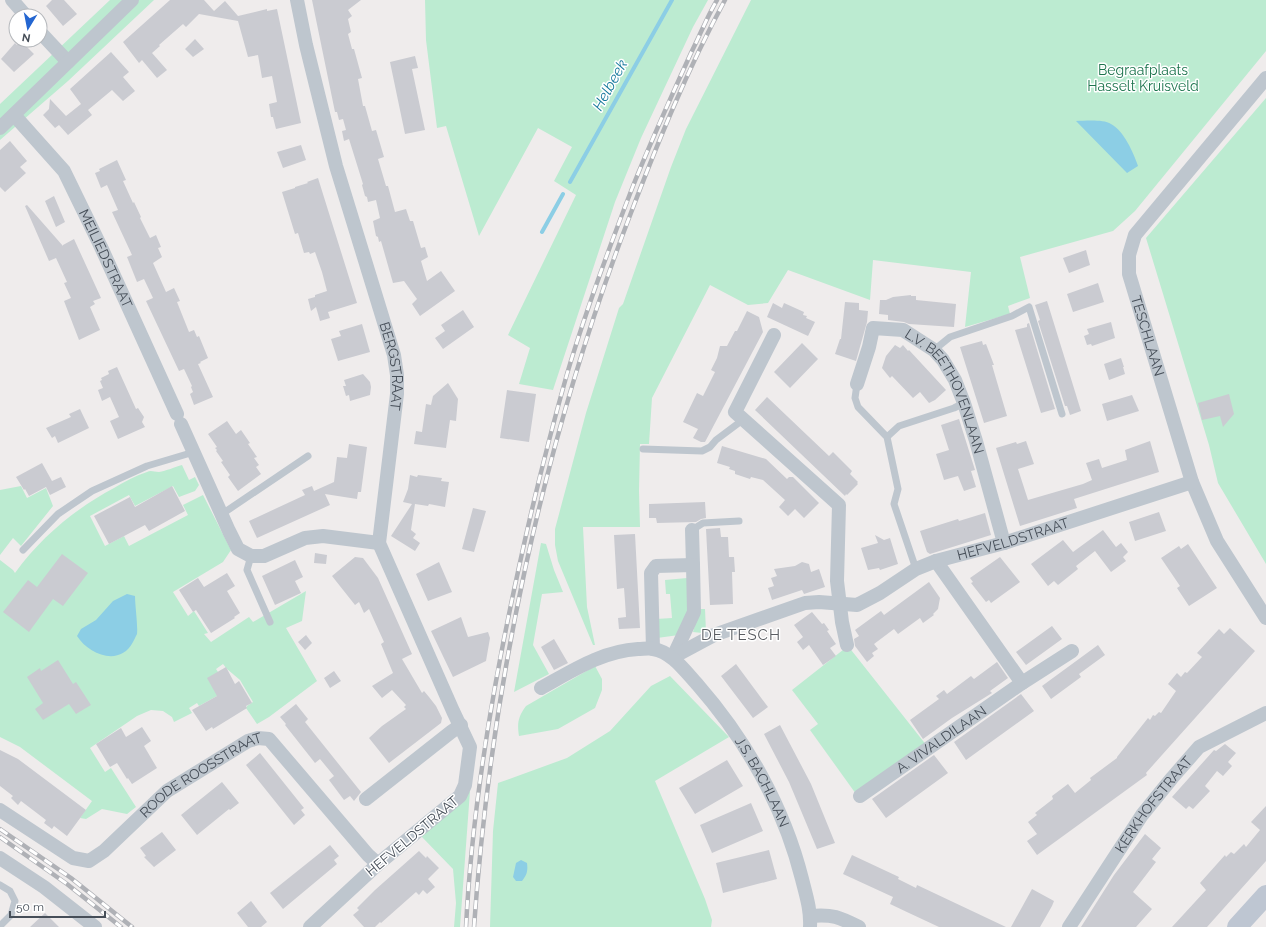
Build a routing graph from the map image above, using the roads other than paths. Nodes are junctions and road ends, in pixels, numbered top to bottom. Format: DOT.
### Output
graph roads {
  1 [pos="12,0"];
  2 [pos="132,0"];
  3 [pos="298,0"];
  4 [pos="19,8"];
  5 [pos="48,41"];
  6 [pos="68,62"];
  7 [pos="1266,78"];
  8 [pos="14,115"];
  9 [pos="0,128"];
  10 [pos="774,335"];
  11 [pos="934,350"];
  12 [pos="857,384"];
  13 [pos="964,403"];
  14 [pos="1062,414"];
  15 [pos="744,419"];
  16 [pos="887,437"];
  17 [pos="643,449"];
  18 [pos="194,452"];
  19 [pos="308,456"];
  20 [pos="1192,482"];
  21 [pos="222,514"];
  22 [pos="739,521"];
  23 [pos="692,530"];
  24 [pos="1004,542"];
  25 [pos="379,543"];
  26 [pos="23,550"];
  27 [pos="251,556"];
  28 [pos="936,561"];
  29 [pos="693,565"];
  30 [pos="916,569"];
  31 [pos="841,604"];
  32 [pos="1266,618"];
  33 [pos="270,622"];
  34 [pos="847,645"];
  35 [pos="654,648"];
  36 [pos="1072,651"];
  37 [pos="673,657"];
  38 [pos="1022,683"];
  39 [pos="541,688"];
  40 [pos="1266,713"];
  41 [pos="461,725"];
  42 [pos="860,796"];
  43 [pos="366,799"];
  44 [pos="0,810"];
  45 [pos="0,858"];
  46 [pos="378,864"];
  47 [pos="0,885"];
  48 [pos="1266,896"];
  49 [pos="810,921"];
  50 [pos="0,926"];
  51 [pos="95,927"];
  52 [pos="310,927"];
  53 [pos="859,927"];
  54 [pos="1069,927"];
  55 [pos="1237,927"];
  1 -- 4 [label="street"];
  2 -- 6 [label="street"];
  3 -- 25 [label="street, BERGSTRAAT"];
  5 -- 6 [label="street"];
  6 -- 8 [label="street"];
  7 -- 20 [label="street, TESCHLAAN"];
  8 -- 9 [label="street"];
  8 -- 18 [label="street, MEILIEDSTRAAT"];
  10 -- 15 [label="street"];
  11 -- 12 [label="street, L.V. BEETHOVENLAAN"];
  11 -- 13 [label="street, L.V. BEETHOVENLAAN"];
  11 -- 14 [label="lane"];
  12 -- 16 [label="lane"];
  13 -- 16 [label="lane"];
  13 -- 24 [label="street, L.V. BEETHOVENLAAN"];
  15 -- 17 [label="lane"];
  15 -- 31 [label="street"];
  16 -- 30 [label="lane"];
  18 -- 21 [label="street, MEILIEDSTRAAT"];
  18 -- 26 [label="lane"];
  19 -- 21 [label="lane"];
  20 -- 24 [label="street, HEFVELDSTRAAT"];
  20 -- 32 [label="street, TESCHLAAN"];
  21 -- 27 [label="street, MEILIEDSTRAAT"];
  22 -- 23 [label="lane"];
  23 -- 29 [label="street"];
  24 -- 28 [label="street, HEFVELDSTRAAT"];
  25 -- 27 [label="street"];
  25 -- 41 [label="street"];
  27 -- 33 [label="lane"];
  28 -- 30 [label="street, HEFVELDSTRAAT"];
  28 -- 38 [label="street"];
  29 -- 35 [label="street"];
  29 -- 37 [label="street"];
  30 -- 31 [label="street, HEFVELDSTRAAT"];
  31 -- 34 [label="street"];
  31 -- 37 [label="street, HEFVELDSTRAAT"];
  35 -- 37 [label="street"];
  35 -- 39 [label="street"];
  36 -- 38 [label="street, A. VIVALDILAAN"];
  37 -- 49 [label="street, J.S. BACHLAAN"];
  38 -- 42 [label="street, A. VIVALDILAAN"];
  40 -- 54 [label="street, KERKHOFSTRAAT"];
  41 -- 43 [label="street"];
  41 -- 46 [label="street, HEFVELDSTRAAT"];
  44 -- 46 [label="street, ROODE ROOSSTRAAT"];
  45 -- 51 [label="street"];
  46 -- 52 [label="street, HEFVELDSTRAAT"];
  47 -- 50 [label="lane"];
  48 -- 55 [label="main road"];
  49 -- 53 [label="street"];
}
